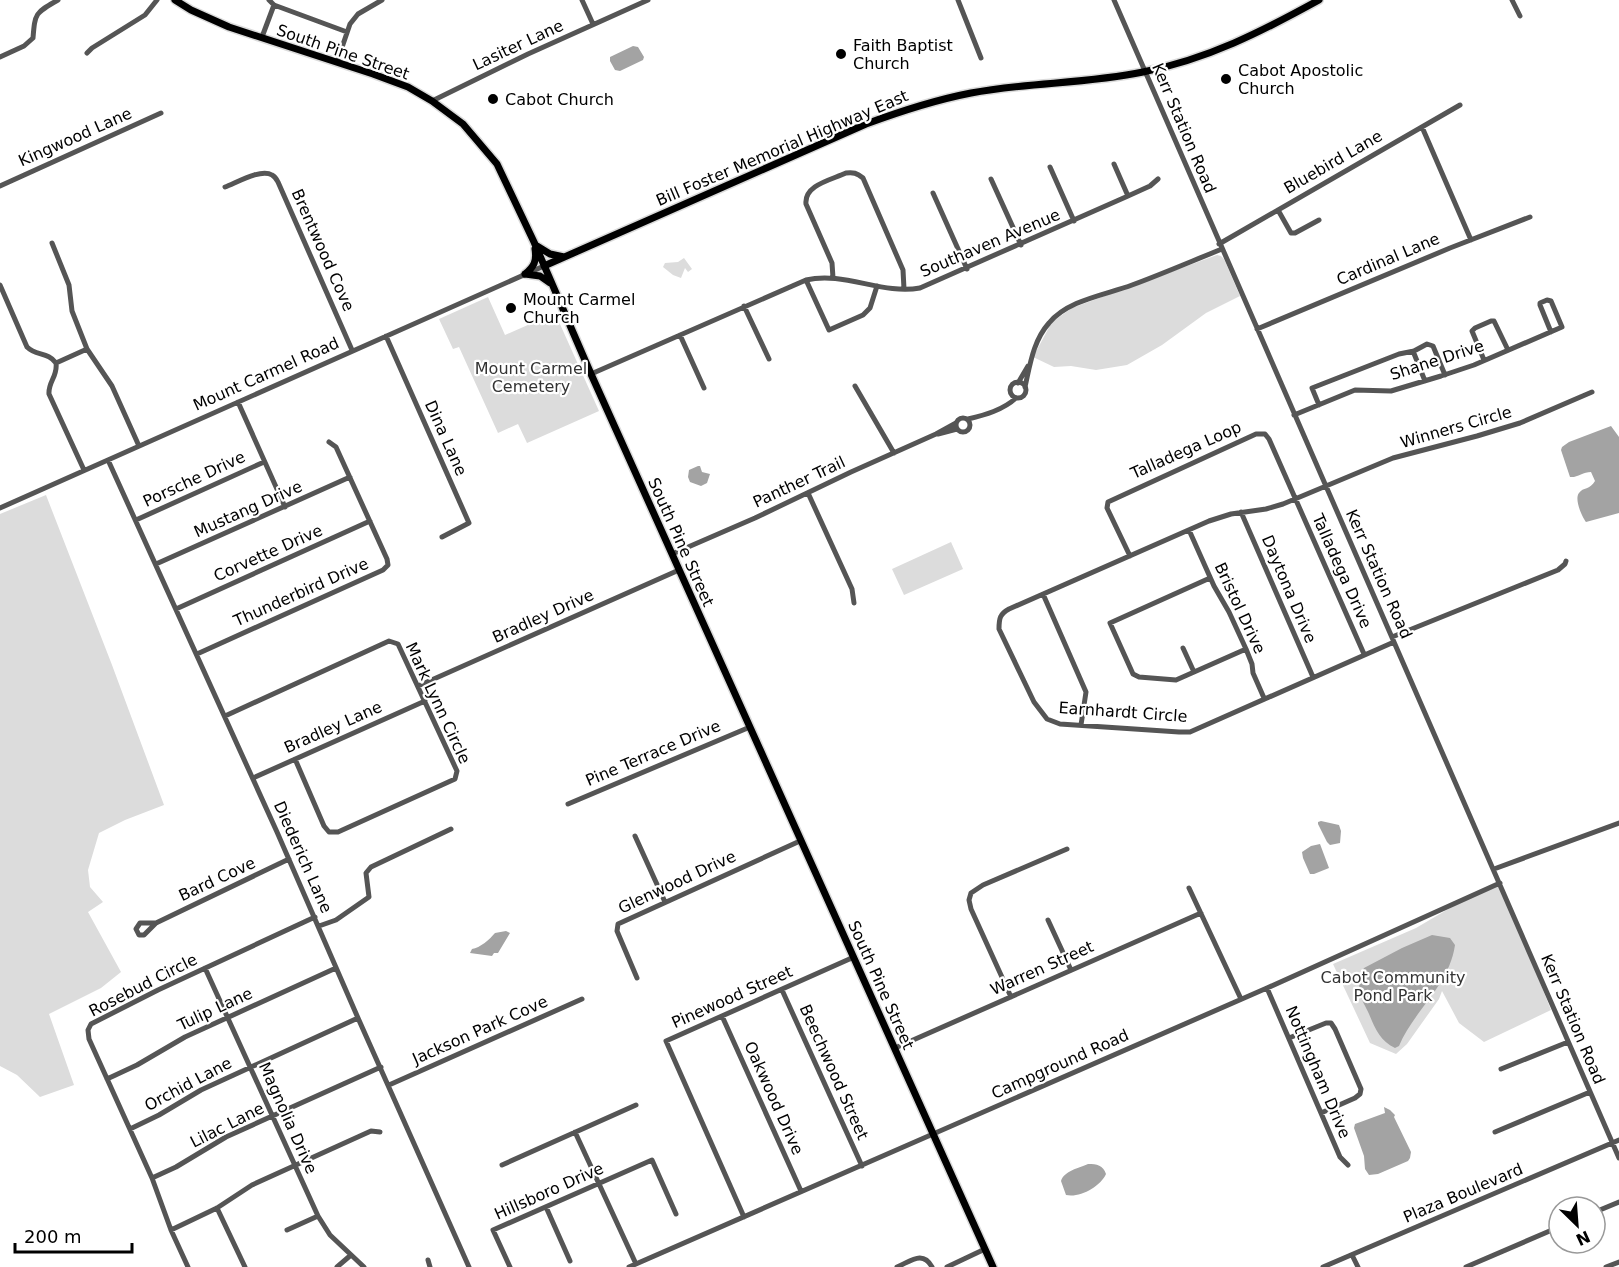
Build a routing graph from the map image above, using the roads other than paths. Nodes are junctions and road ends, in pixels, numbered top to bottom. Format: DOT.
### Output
graph roads {
  1 [pos="58,0"];
  2 [pos="158,0"];
  3 [pos="175,0"];
  4 [pos="382,0"];
  5 [pos="582,0"];
  6 [pos="648,0"];
  7 [pos="957,0"];
  8 [pos="1114,0"];
  9 [pos="1319,0"];
  10 [pos="1512,0"];
  11 [pos="271,2"];
  12 [pos="1520,16"];
  13 [pos="592,24"];
  14 [pos="347,32"];
  15 [pos="262,38"];
  16 [pos="87,53"];
  17 [pos="0,57"];
  18 [pos="981,58"];
  19 [pos="337,62"];
  20 [pos="1145,72"];
  21 [pos="432,100"];
  22 [pos="1460,105"];
  23 [pos="161,113"];
  24 [pos="1422,127"];
  25 [pos="1114,164"];
  26 [pos="1050,166"];
  27 [pos="991,179"];
  28 [pos="1158,179"];
  29 [pos="0,186"];
  30 [pos="225,187"];
  31 [pos="933,193"];
  32 [pos="1128,196"];
  33 [pos="1278,210"];
  34 [pos="1530,217"];
  35 [pos="1319,220"];
  36 [pos="1074,221"];
  37 [pos="1471,240"];
  38 [pos="52,243"];
  39 [pos="535,244"];
  40 [pos="1021,244"];
  41 [pos="1220,247"];
  42 [pos="564,257"];
  43 [pos="544,266"];
  44 [pos="967,268"];
  45 [pos="525,274"];
  46 [pos="833,278"];
  47 [pos="806,280"];
  48 [pos="551,284"];
  49 [pos="0,285"];
  50 [pos="877,286"];
  51 [pos="904,289"];
  52 [pos="744,306"];
  53 [pos="1257,329"];
  54 [pos="1551,332"];
  55 [pos="680,335"];
  56 [pos="386,336"];
  57 [pos="87,349"];
  58 [pos="352,350"];
  59 [pos="1508,350"];
  60 [pos="1413,351"];
  61 [pos="769,359"];
  62 [pos="1484,360"];
  63 [pos="56,363"];
  64 [pos="1028,366"];
  65 [pos="591,374"];
  66 [pos="1445,375"];
  67 [pos="1425,381"];
  68 [pos="1018,383"];
  69 [pos="855,386"];
  70 [pos="1025,387"];
  71 [pos="704,388"];
  72 [pos="1592,392"];
  73 [pos="1013,396"];
  74 [pos="238,402"];
  75 [pos="1319,405"];
  76 [pos="1294,415"];
  77 [pos="969,422"];
  78 [pos="956,426"];
  79 [pos="329,442"];
  80 [pos="139,446"];
  81 [pos="894,453"];
  82 [pos="108,460"];
  83 [pos="264,462"];
  84 [pos="84,470"];
  85 [pos="350,477"];
  86 [pos="1326,486"];
  87 [pos="808,493"];
  88 [pos="1296,499"];
  89 [pos="0,507"];
  90 [pos="285,507"];
  91 [pos="1241,512"];
  92 [pos="136,520"];
  93 [pos="370,521"];
  94 [pos="1189,530"];
  95 [pos="442,537"];
  96 [pos="672,554"];
  97 [pos="1130,556"];
  98 [pos="1566,561"];
  99 [pos="156,564"];
  100 [pos="680,570"];
  101 [pos="1210,578"];
  102 [pos="1043,594"];
  103 [pos="854,603"];
  104 [pos="176,609"];
  105 [pos="1393,639"];
  106 [pos="1183,648"];
  107 [pos="1246,649"];
  108 [pos="197,654"];
  109 [pos="1364,654"];
  110 [pos="1194,672"];
  111 [pos="1313,677"];
  112 [pos="418,686"];
  113 [pos="1264,698"];
  114 [pos="424,701"];
  115 [pos="225,716"];
  116 [pos="1082,726"];
  117 [pos="750,727"];
  118 [pos="295,759"];
  119 [pos="253,778"];
  120 [pos="568,804"];
  121 [pos="1619,823"];
  122 [pos="451,829"];
  123 [pos="635,836"];
  124 [pos="801,841"];
  125 [pos="1067,849"];
  126 [pos="290,859"];
  127 [pos="1494,869"];
  128 [pos="1500,884"];
  129 [pos="1189,888"];
  130 [pos="665,902"];
  131 [pos="1201,913"];
  132 [pos="315,917"];
  133 [pos="1048,921"];
  134 [pos="156,923"];
  135 [pos="319,926"];
  136 [pos="854,957"];
  137 [pos="205,968"];
  138 [pos="336,968"];
  139 [pos="1071,970"];
  140 [pos="637,978"];
  141 [pos="1267,988"];
  142 [pos="782,990"];
  143 [pos="1011,997"];
  144 [pos="582,999"];
  145 [pos="1240,999"];
  146 [pos="722,1016"];
  147 [pos="228,1017"];
  148 [pos="358,1018"];
  149 [pos="1289,1038"];
  150 [pos="1568,1041"];
  151 [pos="895,1048"];
  152 [pos="250,1066"];
  153 [pos="381,1067"];
  154 [pos="1501,1069"];
  155 [pos="107,1079"];
  156 [pos="389,1085"];
  157 [pos="1590,1092"];
  158 [pos="636,1105"];
  159 [pos="1321,1113"];
  160 [pos="273,1116"];
  161 [pos="130,1129"];
  162 [pos="380,1132"];
  163 [pos="575,1132"];
  164 [pos="1495,1132"];
  165 [pos="933,1134"];
  166 [pos="1619,1140"];
  167 [pos="1612,1143"];
  168 [pos="1619,1158"];
  169 [pos="502,1165"];
  170 [pos="1348,1165"];
  171 [pos="295,1166"];
  172 [pos="862,1166"];
  173 [pos="153,1178"];
  174 [pos="599,1184"];
  175 [pos="801,1191"];
  176 [pos="546,1207"];
  177 [pos="217,1208"];
  178 [pos="676,1214"];
  179 [pos="318,1216"];
  180 [pos="744,1217"];
  181 [pos="171,1230"];
  182 [pos="287,1230"];
  183 [pos="1547,1232"];
  184 [pos="985,1249"];
  185 [pos="351,1255"];
  186 [pos="1352,1255"];
  187 [pos="428,1260"];
  188 [pos="570,1261"];
  189 [pos="1619,1262"];
  190 [pos="636,1264"];
  191 [pos="188,1267"];
  192 [pos="245,1267"];
  193 [pos="337,1267"];
  194 [pos="364,1267"];
  195 [pos="430,1267"];
  196 [pos="469,1267"];
  197 [pos="510,1267"];
  198 [pos="629,1267"];
  199 [pos="897,1267"];
  200 [pos="932,1267"];
  201 [pos="947,1267"];
  202 [pos="993,1267"];
  203 [pos="1323,1267"];
  204 [pos="1358,1267"];
  205 [pos="1466,1267"];
  206 [pos="1606,1267"];
  1 -- 17 [label="street"];
  2 -- 16 [label="street"];
  3 -- 15 [label="main road, South Pine Street"];
  4 -- 14 [label="street"];
  5 -- 13 [label="street"];
  6 -- 13 [label="street, Lasiter Lane"];
  7 -- 18 [label="street"];
  8 -- 20 [label="street, Kerr Station Road"];
  9 -- 20 [label="main road, Bill Foster Memorial Highway East"];
  10 -- 12 [label="street"];
  11 -- 14 [label="street"];
  11 -- 15 [label="street"];
  13 -- 21 [label="street, Lasiter Lane"];
  14 -- 19 [label="street"];
  15 -- 19 [label="main road, South Pine Street"];
  19 -- 21 [label="main road, South Pine Street"];
  20 -- 41 [label="street, Kerr Station Road"];
  20 -- 42 [label="main road, Bill Foster Memorial Highway East"];
  21 -- 39 [label="main road, South Pine Street"];
  22 -- 24 [label="street, Bluebird Lane"];
  23 -- 29 [label="street, Kingwood Lane"];
  24 -- 33 [label="street, Bluebird Lane"];
  24 -- 37 [label="street"];
  25 -- 32 [label="street"];
  26 -- 36 [label="street"];
  27 -- 40 [label="street"];
  28 -- 32 [label="street, Southaven Avenue"];
  30 -- 58 [label="street, Brentwood Cove"];
  31 -- 44 [label="street"];
  32 -- 36 [label="street, Southaven Avenue"];
  33 -- 35 [label="street"];
  33 -- 41 [label="street, Bluebird Lane"];
  34 -- 37 [label="street, Cardinal Lane"];
  36 -- 40 [label="street, Southaven Avenue"];
  37 -- 53 [label="street, Cardinal Lane"];
  38 -- 57 [label="street"];
  39 -- 42 [label="main road"];
  39 -- 43 [label="main road, South Pine Street"];
  39 -- 45 [label="main road"];
  40 -- 44 [label="street, Southaven Avenue"];
  41 -- 53 [label="street, Kerr Station Road"];
  41 -- 64 [label="street"];
  42 -- 43 [label="main road, Bill Foster Memorial Highway East"];
  42 -- 48 [label="main road"];
  43 -- 45 [label="street, Mount Carmel Road"];
  43 -- 48 [label="main road, South Pine Street"];
  44 -- 51 [label="street, Southaven Avenue"];
  45 -- 48 [label="main road"];
  45 -- 56 [label="street, Mount Carmel Road"];
  46 -- 47 [label="street, Southaven Avenue"];
  46 -- 50 [label="street, Southaven Avenue"];
  46 -- 51 [label="street"];
  47 -- 50 [label="street"];
  47 -- 52 [label="street, Southaven Avenue"];
  48 -- 65 [label="main road, South Pine Street"];
  49 -- 63 [label="street"];
  50 -- 51 [label="street, Southaven Avenue"];
  52 -- 55 [label="street, Southaven Avenue"];
  52 -- 61 [label="street"];
  53 -- 76 [label="street, Kerr Station Road"];
  54 -- 54 [label="street"];
  54 -- 59 [label="street, Shane Drive"];
  55 -- 65 [label="street, Southaven Avenue"];
  55 -- 71 [label="street"];
  56 -- 58 [label="street, Mount Carmel Road"];
  56 -- 95 [label="street, Dina Lane"];
  57 -- 63 [label="street"];
  57 -- 80 [label="street"];
  58 -- 74 [label="street, Mount Carmel Road"];
  59 -- 62 [label="street, Shane Drive"];
  59 -- 62 [label="street"];
  60 -- 66 [label="street"];
  60 -- 67 [label="street"];
  60 -- 75 [label="street"];
  62 -- 66 [label="street, Shane Drive"];
  63 -- 84 [label="street"];
  64 -- 68 [label="street"];
  64 -- 70 [label="street"];
  65 -- 96 [label="main road, South Pine Street"];
  66 -- 67 [label="street, Shane Drive"];
  67 -- 75 [label="street, Shane Drive"];
  68 -- 70 [label="street"];
  68 -- 73 [label="street"];
  69 -- 81 [label="street"];
  70 -- 73 [label="street"];
  72 -- 86 [label="street, Winners Circle"];
  73 -- 77 [label="street"];
  74 -- 80 [label="street, Mount Carmel Road"];
  74 -- 83 [label="street"];
  75 -- 76 [label="street, Shane Drive"];
  76 -- 86 [label="street, Kerr Station Road"];
  77 -- 78 [label="street"];
  77 -- 78 [label="street"];
  78 -- 81 [label="street, Panther Trail"];
  79 -- 85 [label="street, Thunderbird Drive"];
  80 -- 82 [label="street, Mount Carmel Road"];
  81 -- 87 [label="street, Panther Trail"];
  82 -- 84 [label="street, Mount Carmel Road"];
  82 -- 92 [label="street, Diederich Lane"];
  83 -- 90 [label="street"];
  83 -- 92 [label="street, Porsche Drive"];
  84 -- 89 [label="street, Mount Carmel Road"];
  85 -- 90 [label="street, Mustang Drive"];
  85 -- 93 [label="street, Thunderbird Drive"];
  86 -- 88 [label="street, Earnhardt Circle"];
  86 -- 105 [label="street, Kerr Station Road"];
  87 -- 96 [label="street, Panther Trail"];
  87 -- 103 [label="street"];
  88 -- 91 [label="street, Earnhardt Circle"];
  88 -- 97 [label="street, Talladega Loop"];
  88 -- 109 [label="street, Talladega Drive"];
  90 -- 99 [label="street, Mustang Drive"];
  91 -- 94 [label="street, Earnhardt Circle"];
  91 -- 111 [label="street, Daytona Drive"];
  92 -- 99 [label="street, Diederich Lane"];
  93 -- 104 [label="street, Corvette Drive"];
  93 -- 108 [label="street, Thunderbird Drive"];
  94 -- 97 [label="street, Earnhardt Circle"];
  94 -- 101 [label="street, Bristol Drive"];
  96 -- 100 [label="main road, South Pine Street"];
  97 -- 102 [label="street, Earnhardt Circle"];
  98 -- 105 [label="street, Earnhardt Circle"];
  99 -- 104 [label="street, Diederich Lane"];
  100 -- 112 [label="street, Bradley Drive"];
  100 -- 117 [label="main road, South Pine Street"];
  101 -- 107 [label="street, Bristol Drive"];
  101 -- 110 [label="street"];
  102 -- 116 [label="street"];
  102 -- 116 [label="street, Earnhardt Circle"];
  104 -- 108 [label="street, Diederich Lane"];
  105 -- 109 [label="street, Earnhardt Circle"];
  105 -- 127 [label="street, Kerr Station Road"];
  106 -- 110 [label="street"];
  107 -- 110 [label="street"];
  107 -- 113 [label="street, Bristol Drive"];
  108 -- 115 [label="street, Diederich Lane"];
  109 -- 111 [label="street, Earnhardt Circle"];
  111 -- 113 [label="street, Earnhardt Circle"];
  112 -- 114 [label="street, Mark Lynn Circle"];
  112 -- 115 [label="street, Mark Lynn Circle"];
  113 -- 116 [label="street, Earnhardt Circle"];
  114 -- 118 [label="street, Bradley Lane"];
  114 -- 118 [label="street, Mark Lynn Circle"];
  115 -- 119 [label="street, Diederich Lane"];
  117 -- 120 [label="street, Pine Terrace Drive"];
  117 -- 124 [label="main road, South Pine Street"];
  118 -- 119 [label="street, Bradley Lane"];
  119 -- 126 [label="street, Diederich Lane"];
  121 -- 127 [label="street"];
  122 -- 135 [label="street"];
  123 -- 130 [label="street"];
  124 -- 130 [label="street, Glenwood Drive"];
  124 -- 136 [label="main road, South Pine Street"];
  125 -- 143 [label="street"];
  126 -- 132 [label="street, Diederich Lane"];
  126 -- 134 [label="street, Bard Cove"];
  127 -- 128 [label="street, Kerr Station Road"];
  128 -- 141 [label="street, Campground Road"];
  128 -- 150 [label="street, Kerr Station Road"];
  129 -- 131 [label="street"];
  130 -- 140 [label="street, Glenwood Drive"];
  131 -- 139 [label="street, Warren Street"];
  131 -- 145 [label="street"];
  132 -- 135 [label="street, Diederich Lane"];
  132 -- 137 [label="street, Rosebud Circle"];
  133 -- 139 [label="street"];
  135 -- 138 [label="street, Diederich Lane"];
  136 -- 142 [label="street, Pinewood Street"];
  136 -- 151 [label="main road, South Pine Street"];
  137 -- 147 [label="street, Magnolia Drive"];
  137 -- 155 [label="street, Rosebud Circle"];
  138 -- 147 [label="street, Tulip Lane"];
  138 -- 148 [label="street, Diederich Lane"];
  139 -- 143 [label="street, Warren Street"];
  141 -- 145 [label="street, Campground Road"];
  141 -- 149 [label="street, Nottingham Drive"];
  142 -- 146 [label="street, Pinewood Street"];
  142 -- 172 [label="street, Beechwood Street"];
  143 -- 151 [label="street, Warren Street"];
  144 -- 156 [label="street, Jackson Park Cove"];
  145 -- 165 [label="street, Campground Road"];
  146 -- 175 [label="street, Oakwood Drive"];
  146 -- 180 [label="street, Pinewood Street"];
  147 -- 152 [label="street, Magnolia Drive"];
  147 -- 155 [label="street, Tulip Lane"];
  148 -- 152 [label="street, Orchid Lane"];
  148 -- 153 [label="street, Diederich Lane"];
  149 -- 159 [label="street, Nottingham Drive"];
  149 -- 159 [label="street"];
  150 -- 154 [label="street"];
  150 -- 157 [label="street, Kerr Station Road"];
  151 -- 165 [label="main road, South Pine Street"];
  152 -- 160 [label="street, Magnolia Drive"];
  152 -- 161 [label="street, Orchid Lane"];
  153 -- 156 [label="street, Diederich Lane"];
  153 -- 160 [label="street, Lilac Lane"];
  155 -- 161 [label="street, Rosebud Circle"];
  156 -- 196 [label="street, Diederich Lane"];
  157 -- 164 [label="street"];
  157 -- 167 [label="street, Kerr Station Road"];
  158 -- 163 [label="street"];
  159 -- 170 [label="street, Nottingham Drive"];
  160 -- 171 [label="street, Magnolia Drive"];
  160 -- 173 [label="street, Lilac Lane"];
  161 -- 173 [label="street, Rosebud Circle"];
  162 -- 171 [label="street"];
  163 -- 169 [label="street"];
  163 -- 174 [label="street"];
  165 -- 172 [label="street, Campground Road"];
  165 -- 184 [label="main road, South Pine Street"];
  166 -- 167 [label="street, Plaza Boulevard"];
  167 -- 168 [label="street, Kerr Station Road"];
  167 -- 186 [label="street, Plaza Boulevard"];
  171 -- 177 [label="street"];
  171 -- 179 [label="street, Magnolia Drive"];
  172 -- 175 [label="street, Campground Road"];
  173 -- 181 [label="street, Rosebud Circle"];
  174 -- 176 [label="street, Hillsboro Drive"];
  174 -- 178 [label="street, Hillsboro Drive"];
  174 -- 190 [label="street"];
  175 -- 180 [label="street, Campground Road"];
  176 -- 188 [label="street"];
  176 -- 197 [label="street, Hillsboro Drive"];
  177 -- 181 [label="street"];
  177 -- 192 [label="street"];
  179 -- 182 [label="street"];
  179 -- 185 [label="street, Magnolia Drive"];
  180 -- 190 [label="street, Campground Road"];
  181 -- 191 [label="street, Rosebud Circle"];
  183 -- 205 [label="street"];
  184 -- 201 [label="street"];
  184 -- 202 [label="main road, South Pine Street"];
  185 -- 193 [label="street"];
  185 -- 194 [label="street, Magnolia Drive"];
  186 -- 203 [label="street, Plaza Boulevard"];
  186 -- 204 [label="street"];
  187 -- 195 [label="street"];
  189 -- 206 [label="street"];
  190 -- 198 [label="street, Campground Road"];
  199 -- 200 [label="street"];
}
